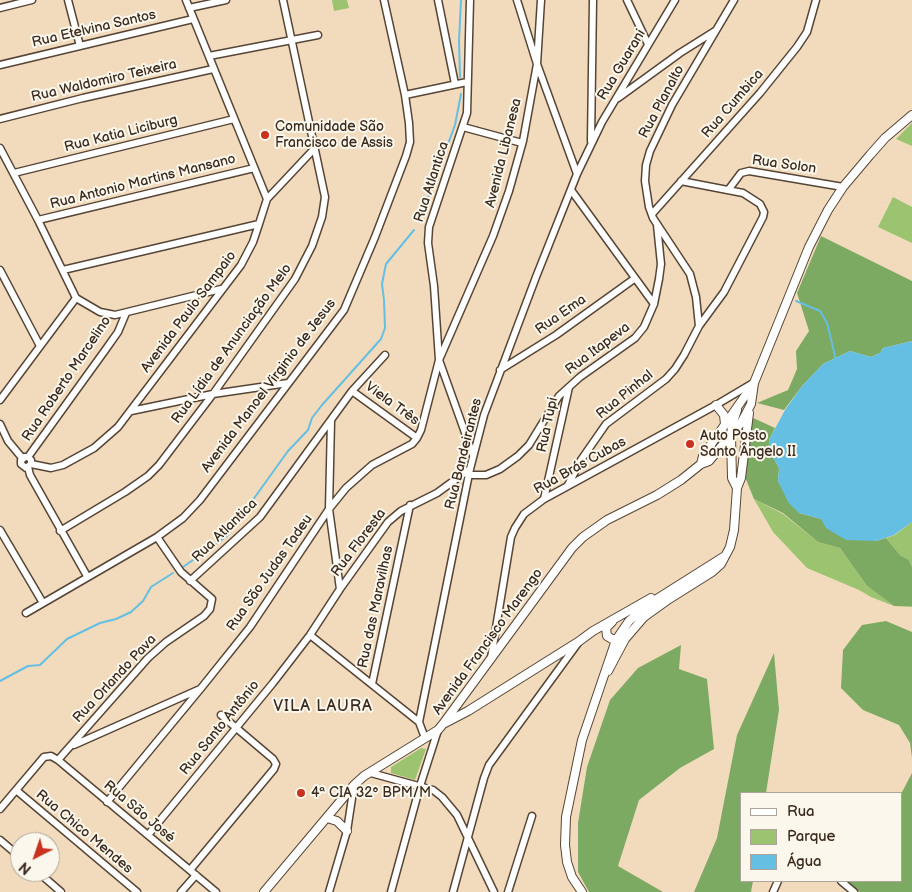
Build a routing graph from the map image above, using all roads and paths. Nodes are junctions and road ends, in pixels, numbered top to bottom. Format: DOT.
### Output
graph roads {
  1 [pos="32,0"];
  2 [pos="68,0"];
  3 [pos="186,0"];
  4 [pos="226,0"];
  5 [pos="283,0"];
  6 [pos="384,0"];
  7 [pos="438,0"];
  8 [pos="470,0"];
  9 [pos="517,0"];
  10 [pos="541,0"];
  11 [pos="593,0"];
  12 [pos="627,0"];
  13 [pos="675,0"];
  14 [pos="734,0"];
  15 [pos="816,0"];
  16 [pos="0,8"];
  17 [pos="189,8"];
  18 [pos="193,19"];
  19 [pos="716,31"];
  20 [pos="318,35"];
  21 [pos="292,39"];
  22 [pos="648,44"];
  23 [pos="80,46"];
  24 [pos="209,56"];
  25 [pos="537,64"];
  26 [pos="0,65"];
  27 [pos="214,69"];
  28 [pos="467,82"];
  29 [pos="455,84"];
  30 [pos="405,94"];
  31 [pos="615,100"];
  32 [pos="912,115"];
  33 [pos="234,119"];
  34 [pos="0,120"];
  35 [pos="463,127"];
  36 [pos="522,143"];
  37 [pos="591,144"];
  38 [pos="0,148"];
  39 [pos="316,148"];
  40 [pos="3,160"];
  41 [pos="254,168"];
  42 [pos="14,173"];
  43 [pos="577,174"];
  44 [pos="681,181"];
  45 [pos="843,187"];
  46 [pos="729,189"];
  47 [pos="571,190"];
  48 [pos="267,199"];
  49 [pos="652,214"];
  50 [pos="38,220"];
  51 [pos="657,222"];
  52 [pos="259,224"];
  53 [pos="0,270"];
  54 [pos="63,270"];
  55 [pos="634,279"];
  56 [pos="221,289"];
  57 [pos="76,298"];
  58 [pos="654,304"];
  59 [pos="126,313"];
  60 [pos="699,326"];
  61 [pos="40,346"];
  62 [pos="385,355"];
  63 [pos="439,360"];
  64 [pos="500,370"];
  65 [pos="288,383"];
  66 [pos="754,383"];
  67 [pos="569,386"];
  68 [pos="352,390"];
  69 [pos="213,394"];
  70 [pos="742,398"];
  71 [pos="0,400"];
  72 [pos="751,404"];
  73 [pos="716,405"];
  74 [pos="131,411"];
  75 [pos="331,419"];
  76 [pos="0,424"];
  77 [pos="725,424"];
  78 [pos="731,436"];
  79 [pos="417,438"];
  80 [pos="720,448"];
  81 [pos="731,454"];
  82 [pos="473,456"];
  83 [pos="25,458"];
  84 [pos="701,464"];
  85 [pos="30,466"];
  86 [pos="470,472"];
  87 [pos="568,485"];
  88 [pos="737,488"];
  89 [pos="544,499"];
  90 [pos="410,505"];
  91 [pos="329,509"];
  92 [pos="0,530"];
  93 [pos="60,531"];
  94 [pos="157,537"];
  95 [pos="725,556"];
  96 [pos="87,576"];
  97 [pos="190,581"];
  98 [pos="340,589"];
  99 [pos="666,592"];
  100 [pos="43,603"];
  101 [pos="26,613"];
  102 [pos="617,617"];
  103 [pos="606,633"];
  104 [pos="310,635"];
  105 [pos="585,637"];
  106 [pos="626,639"];
  107 [pos="616,640"];
  108 [pos="578,642"];
  109 [pos="490,659"];
  110 [pos="372,684"];
  111 [pos="600,686"];
  112 [pos="202,688"];
  113 [pos="221,715"];
  114 [pos="419,722"];
  115 [pos="441,727"];
  116 [pos="236,728"];
  117 [pos="425,738"];
  118 [pos="71,747"];
  119 [pos="58,760"];
  120 [pos="371,772"];
  121 [pos="354,785"];
  122 [pos="420,786"];
  123 [pos="16,790"];
  124 [pos="107,802"];
  125 [pos="0,809"];
  126 [pos="532,816"];
  127 [pos="327,818"];
  128 [pos="347,831"];
  129 [pos="148,835"];
  130 [pos="468,838"];
  131 [pos="0,840"];
  132 [pos="10,848"];
  133 [pos="193,873"];
  134 [pos="50,882"];
  135 [pos="842,882"];
  136 [pos="61,892"];
  137 [pos="137,892"];
  138 [pos="180,892"];
  139 [pos="216,892"];
  140 [pos="264,892"];
  141 [pos="329,892"];
  142 [pos="391,892"];
  143 [pos="453,892"];
  144 [pos="494,892"];
  145 [pos="508,892"];
  146 [pos="582,892"];
  147 [pos="854,892"];
  1 -- 16 [label="street"];
  2 -- 23 [label="street"];
  3 -- 17 [label="street"];
  4 -- 17 [label="street"];
  5 -- 21 [label="street, Rua Lídia de Anunciação Melo"];
  6 -- 30 [label="street, Avenida Manoel Virginio de Jesus"];
  7 -- 29 [label="street"];
  8 -- 28 [label="street, Rua Atlantica"];
  9 -- 25 [label="street"];
  10 -- 25 [label="street, Avenida Libanesa"];
  11 -- 37 [label="street"];
  12 -- 22 [label="street"];
  13 -- 22 [label="street, Rua Guarani"];
  14 -- 19 [label="street, Rua Planalto"];
  15 -- 44 [label="street, Rua Cumbica"];
  17 -- 18 [label="street"];
  18 -- 23 [label="street, Rua Etelvina Santos"];
  18 -- 24 [label="street"];
  19 -- 31 [label="street"];
  19 -- 49 [label="street, Rua Planalto"];
  20 -- 21 [label="street"];
  21 -- 24 [label="street"];
  21 -- 39 [label="street, Rua Lídia de Anunciação Melo"];
  22 -- 31 [label="street, Rua Guarani"];
  23 -- 26 [label="street, Rua Etelvina Santos"];
  24 -- 27 [label="street"];
  25 -- 36 [label="street, Avenida Libanesa"];
  25 -- 43 [label="street"];
  27 -- 33 [label="street"];
  27 -- 34 [label="street, Rua Waldomiro Teixeira"];
  28 -- 29 [label="street"];
  28 -- 35 [label="street, Rua Atlantica"];
  29 -- 30 [label="street"];
  30 -- 65 [label="street, Avenida Manoel Virginio de Jesus"];
  31 -- 37 [label="street, Rua Guarani"];
  32 -- 45 [label="main road, Avenida Francisco Marengo"];
  33 -- 41 [label="street"];
  33 -- 42 [label="street, Rua Katia Liciburg"];
  35 -- 36 [label="street"];
  35 -- 63 [label="street, Rua Atlantica"];
  36 -- 63 [label="street, Avenida Libanesa"];
  37 -- 43 [label="street, Rua Bandeirantes"];
  38 -- 40 [label="street"];
  39 -- 48 [label="street"];
  39 -- 69 [label="street, Rua Lídia de Anunciação Melo"];
  40 -- 42 [label="street"];
  41 -- 48 [label="street"];
  41 -- 50 [label="street, Rua Antonio Martins Mansano"];
  42 -- 50 [label="street"];
  43 -- 47 [label="street, Rua Bandeirantes"];
  44 -- 46 [label="street, Rua Pinhal"];
  44 -- 49 [label="street, Rua Cumbica"];
  45 -- 46 [label="street, Rua Solon"];
  45 -- 66 [label="main road, Avenida Francisco Marengo"];
  46 -- 60 [label="street, Rua Pinhal"];
  47 -- 55 [label="street"];
  47 -- 64 [label="street, Rua Bandeirantes"];
  48 -- 52 [label="street, Avenida Paulo Sampaio"];
  49 -- 51 [label="street, Rua Planalto"];
  50 -- 54 [label="street"];
  51 -- 58 [label="street, Rua Planalto"];
  51 -- 60 [label="street"];
  52 -- 54 [label="street"];
  52 -- 56 [label="street, Avenida Paulo Sampaio"];
  53 -- 61 [label="street"];
  54 -- 57 [label="street"];
  55 -- 58 [label="street"];
  55 -- 64 [label="street, Rua Ema"];
  56 -- 59 [label="street"];
  56 -- 74 [label="street, Avenida Paulo Sampaio"];
  57 -- 59 [label="street"];
  57 -- 61 [label="street"];
  58 -- 67 [label="street, Rua Itapeva"];
  59 -- 83 [label="street, Rua Roberto Marcelino"];
  60 -- 87 [label="street, Rua Pinhal"];
  61 -- 71 [label="street"];
  62 -- 68 [label="street, Rua Atlantica"];
  63 -- 79 [label="street"];
  63 -- 82 [label="street, Rua Atlantica"];
  64 -- 82 [label="street, Rua Bandeirantes"];
  65 -- 69 [label="street"];
  65 -- 94 [label="street, Avenida Manoel Virginio de Jesus"];
  66 -- 70 [label="main road, Avenida Francisco Marengo"];
  66 -- 72 [label="main road, Avenida Francisco Marengo"];
  66 -- 73 [label="street, Rua Brás Cubas"];
  67 -- 86 [label="street, Rua Itapeva"];
  67 -- 89 [label="street, Rua Tupi"];
  68 -- 75 [label="street, Rua Atlantica"];
  68 -- 79 [label="street, Viela Três"];
  69 -- 74 [label="street"];
  69 -- 93 [label="street, Rua Lídia de Anunciação Melo"];
  70 -- 77 [label="main road, Avenida Francisco Marengo"];
  70 -- 78 [label="main road"];
  72 -- 78 [label="main road, Avenida Francisco Marengo"];
  72 -- 88 [label="main road"];
  73 -- 77 [label="main road"];
  73 -- 87 [label="street, Rua Brás Cubas"];
  74 -- 85 [label="street, Avenida Paulo Sampaio"];
  75 -- 91 [label="street"];
  75 -- 97 [label="street, Rua Atlantica"];
  76 -- 83 [label="street"];
  77 -- 84 [label="main road, Avenida Francisco Marengo"];
  78 -- 80 [label="main road, Avenida Francisco Marengo"];
  78 -- 81 [label="main road"];
  79 -- 91 [label="street, Rua São Judas Tadeu"];
  80 -- 81 [label="main road"];
  80 -- 84 [label="main road, Avenida Francisco Marengo"];
  81 -- 88 [label="main road"];
  82 -- 86 [label="street, Rua Bandeirantes"];
  83 -- 85 [label="street"];
  84 -- 109 [label="main road, Avenida Francisco Marengo"];
  85 -- 93 [label="street"];
  86 -- 90 [label="street, Rua Floresta"];
  86 -- 114 [label="street, Rua Bandeirantes"];
  87 -- 89 [label="street, Rua Brás Cubas"];
  88 -- 95 [label="main road"];
  89 -- 109 [label="street, Rua Brás Cubas"];
  90 -- 98 [label="street, Rua Floresta"];
  90 -- 110 [label="street, Rua das Maravilhas"];
  91 -- 98 [label="street"];
  91 -- 112 [label="street, Rua São Judas Tadeu"];
  92 -- 100 [label="street"];
  93 -- 96 [label="street"];
  94 -- 96 [label="street, Avenida Manoel Virginio de Jesus"];
  94 -- 97 [label="street"];
  95 -- 99 [label="main road"];
  95 -- 106 [label="main road"];
  96 -- 100 [label="street, Avenida Manoel Virginio de Jesus"];
  97 -- 118 [label="street, Rua Orlando Pava"];
  98 -- 104 [label="street, Rua Floresta"];
  99 -- 102 [label="main road"];
  99 -- 107 [label="main road"];
  100 -- 101 [label="street, Avenida Manoel Virginio de Jesus"];
  102 -- 103 [label="main road"];
  102 -- 105 [label="main road"];
  103 -- 105 [label="main road"];
  103 -- 107 [label="main road"];
  104 -- 110 [label="street"];
  104 -- 116 [label="street, Rua Santo Antônio"];
  105 -- 108 [label="main road"];
  106 -- 107 [label="main road"];
  106 -- 111 [label="main road"];
  107 -- 111 [label="main road"];
  108 -- 115 [label="main road"];
  108 -- 130 [label="street"];
  109 -- 115 [label="main road, Avenida Francisco Marengo"];
  110 -- 114 [label="street"];
  111 -- 146 [label="main road"];
  112 -- 118 [label="street"];
  112 -- 124 [label="street, Rua São Judas Tadeu"];
  113 -- 116 [label="street"];
  114 -- 117 [label="street"];
  115 -- 117 [label="main road, Avenida Francisco Marengo"];
  115 -- 122 [label="street"];
  116 -- 129 [label="street, Rua Santo Antônio"];
  116 -- 133 [label="street"];
  117 -- 120 [label="main road, Avenida Francisco Marengo"];
  118 -- 119 [label="street, Rua Orlando Pava"];
  119 -- 123 [label="street, Rua São José"];
  119 -- 124 [label="street, Rua São José"];
  120 -- 121 [label="main road, Avenida Francisco Marengo"];
  120 -- 122 [label="street"];
  121 -- 127 [label="main road, Avenida Francisco Marengo"];
  121 -- 128 [label="street"];
  122 -- 130 [label="street"];
  122 -- 142 [label="street"];
  123 -- 125 [label="street"];
  123 -- 137 [label="street, Rua Chico Mendes"];
  124 -- 129 [label="street, Rua São José"];
  126 -- 145 [label="street"];
  127 -- 128 [label="main road"];
  127 -- 140 [label="main road, Avenida Francisco Marengo"];
  128 -- 141 [label="street"];
  129 -- 133 [label="street, Rua São José"];
  130 -- 143 [label="street"];
  130 -- 144 [label="street"];
  131 -- 132 [label="street"];
  133 -- 138 [label="street"];
  133 -- 139 [label="street, Rua São José"];
  134 -- 136 [label="street"];
  135 -- 147 [label="street"];
}
